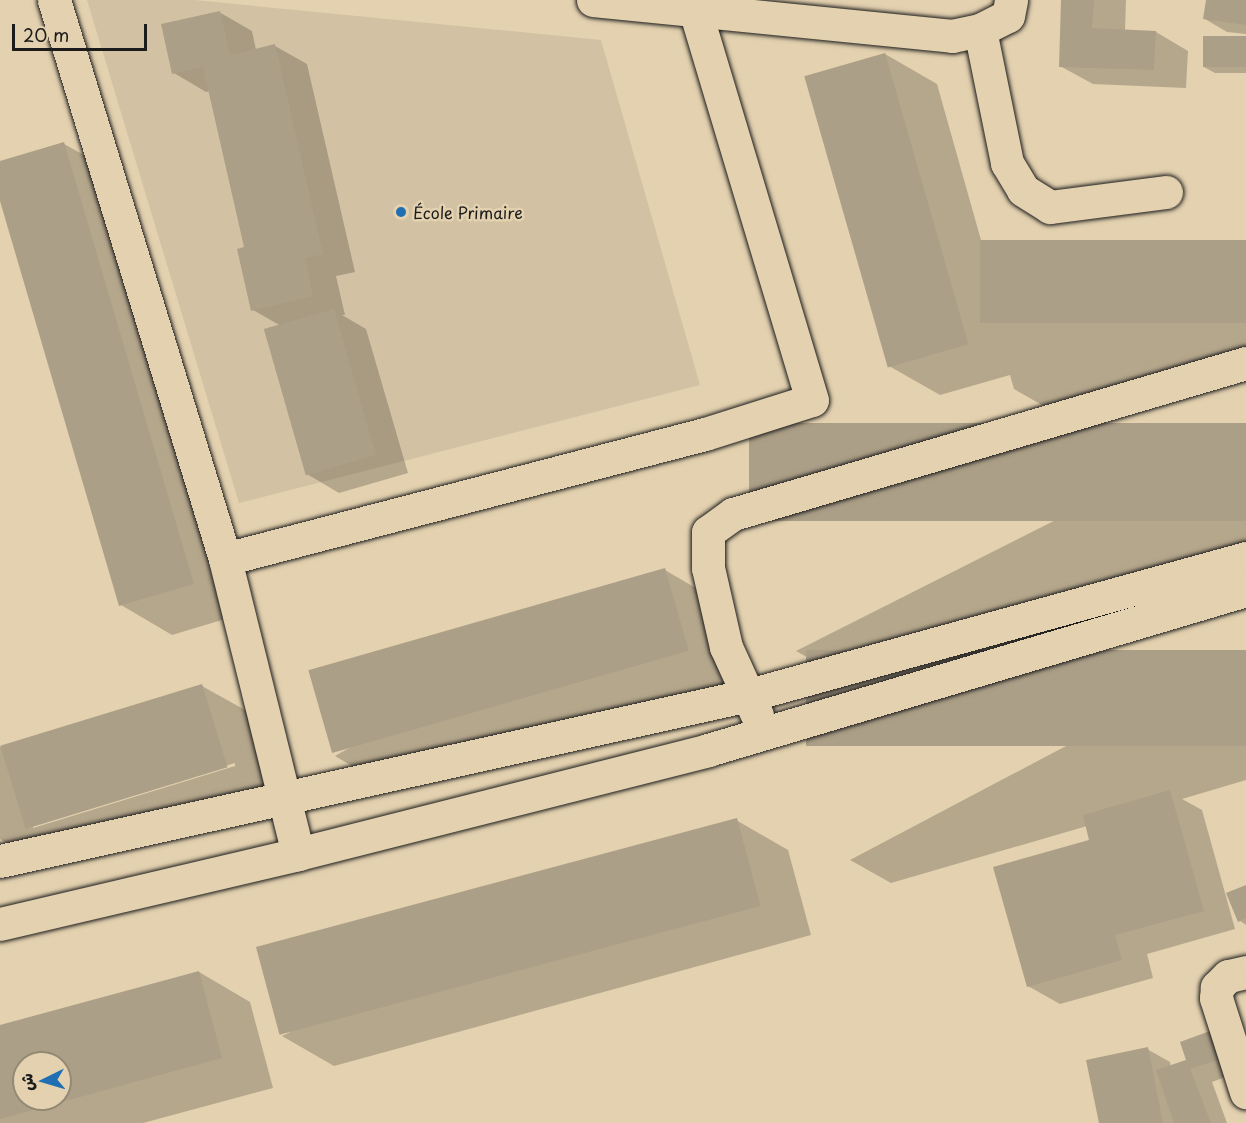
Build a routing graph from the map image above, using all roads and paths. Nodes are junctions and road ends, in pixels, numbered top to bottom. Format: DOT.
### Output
graph roads {
  1 [pos="54,0"];
  2 [pos="593,0"];
  3 [pos="1011,0"];
  4 [pos="695,11"];
  5 [pos="980,30"];
  6 [pos="1166,192"];
  7 [pos="1246,363"];
  8 [pos="1246,558"];
  9 [pos="225,559"];
  10 [pos="1246,590"];
  11 [pos="749,694"];
  12 [pos="764,733"];
  13 [pos="284,798"];
  14 [pos="298,854"];
  15 [pos="0,861"];
  16 [pos="0,924"];
  17 [pos="1246,972"];
  18 [pos="1246,1092"];
  1 -- 9 [label="street"];
  2 -- 4 [label="street"];
  3 -- 5 [label="street"];
  4 -- 5 [label="street"];
  4 -- 9 [label="street"];
  5 -- 6 [label="street"];
  7 -- 11 [label="street"];
  8 -- 11 [label="street"];
  9 -- 13 [label="street"];
  10 -- 12 [label="street"];
  11 -- 12 [label="street"];
  11 -- 13 [label="street"];
  12 -- 14 [label="street"];
  13 -- 14 [label="street"];
  13 -- 15 [label="street"];
  14 -- 16 [label="street"];
  17 -- 18 [label="street"];
}
